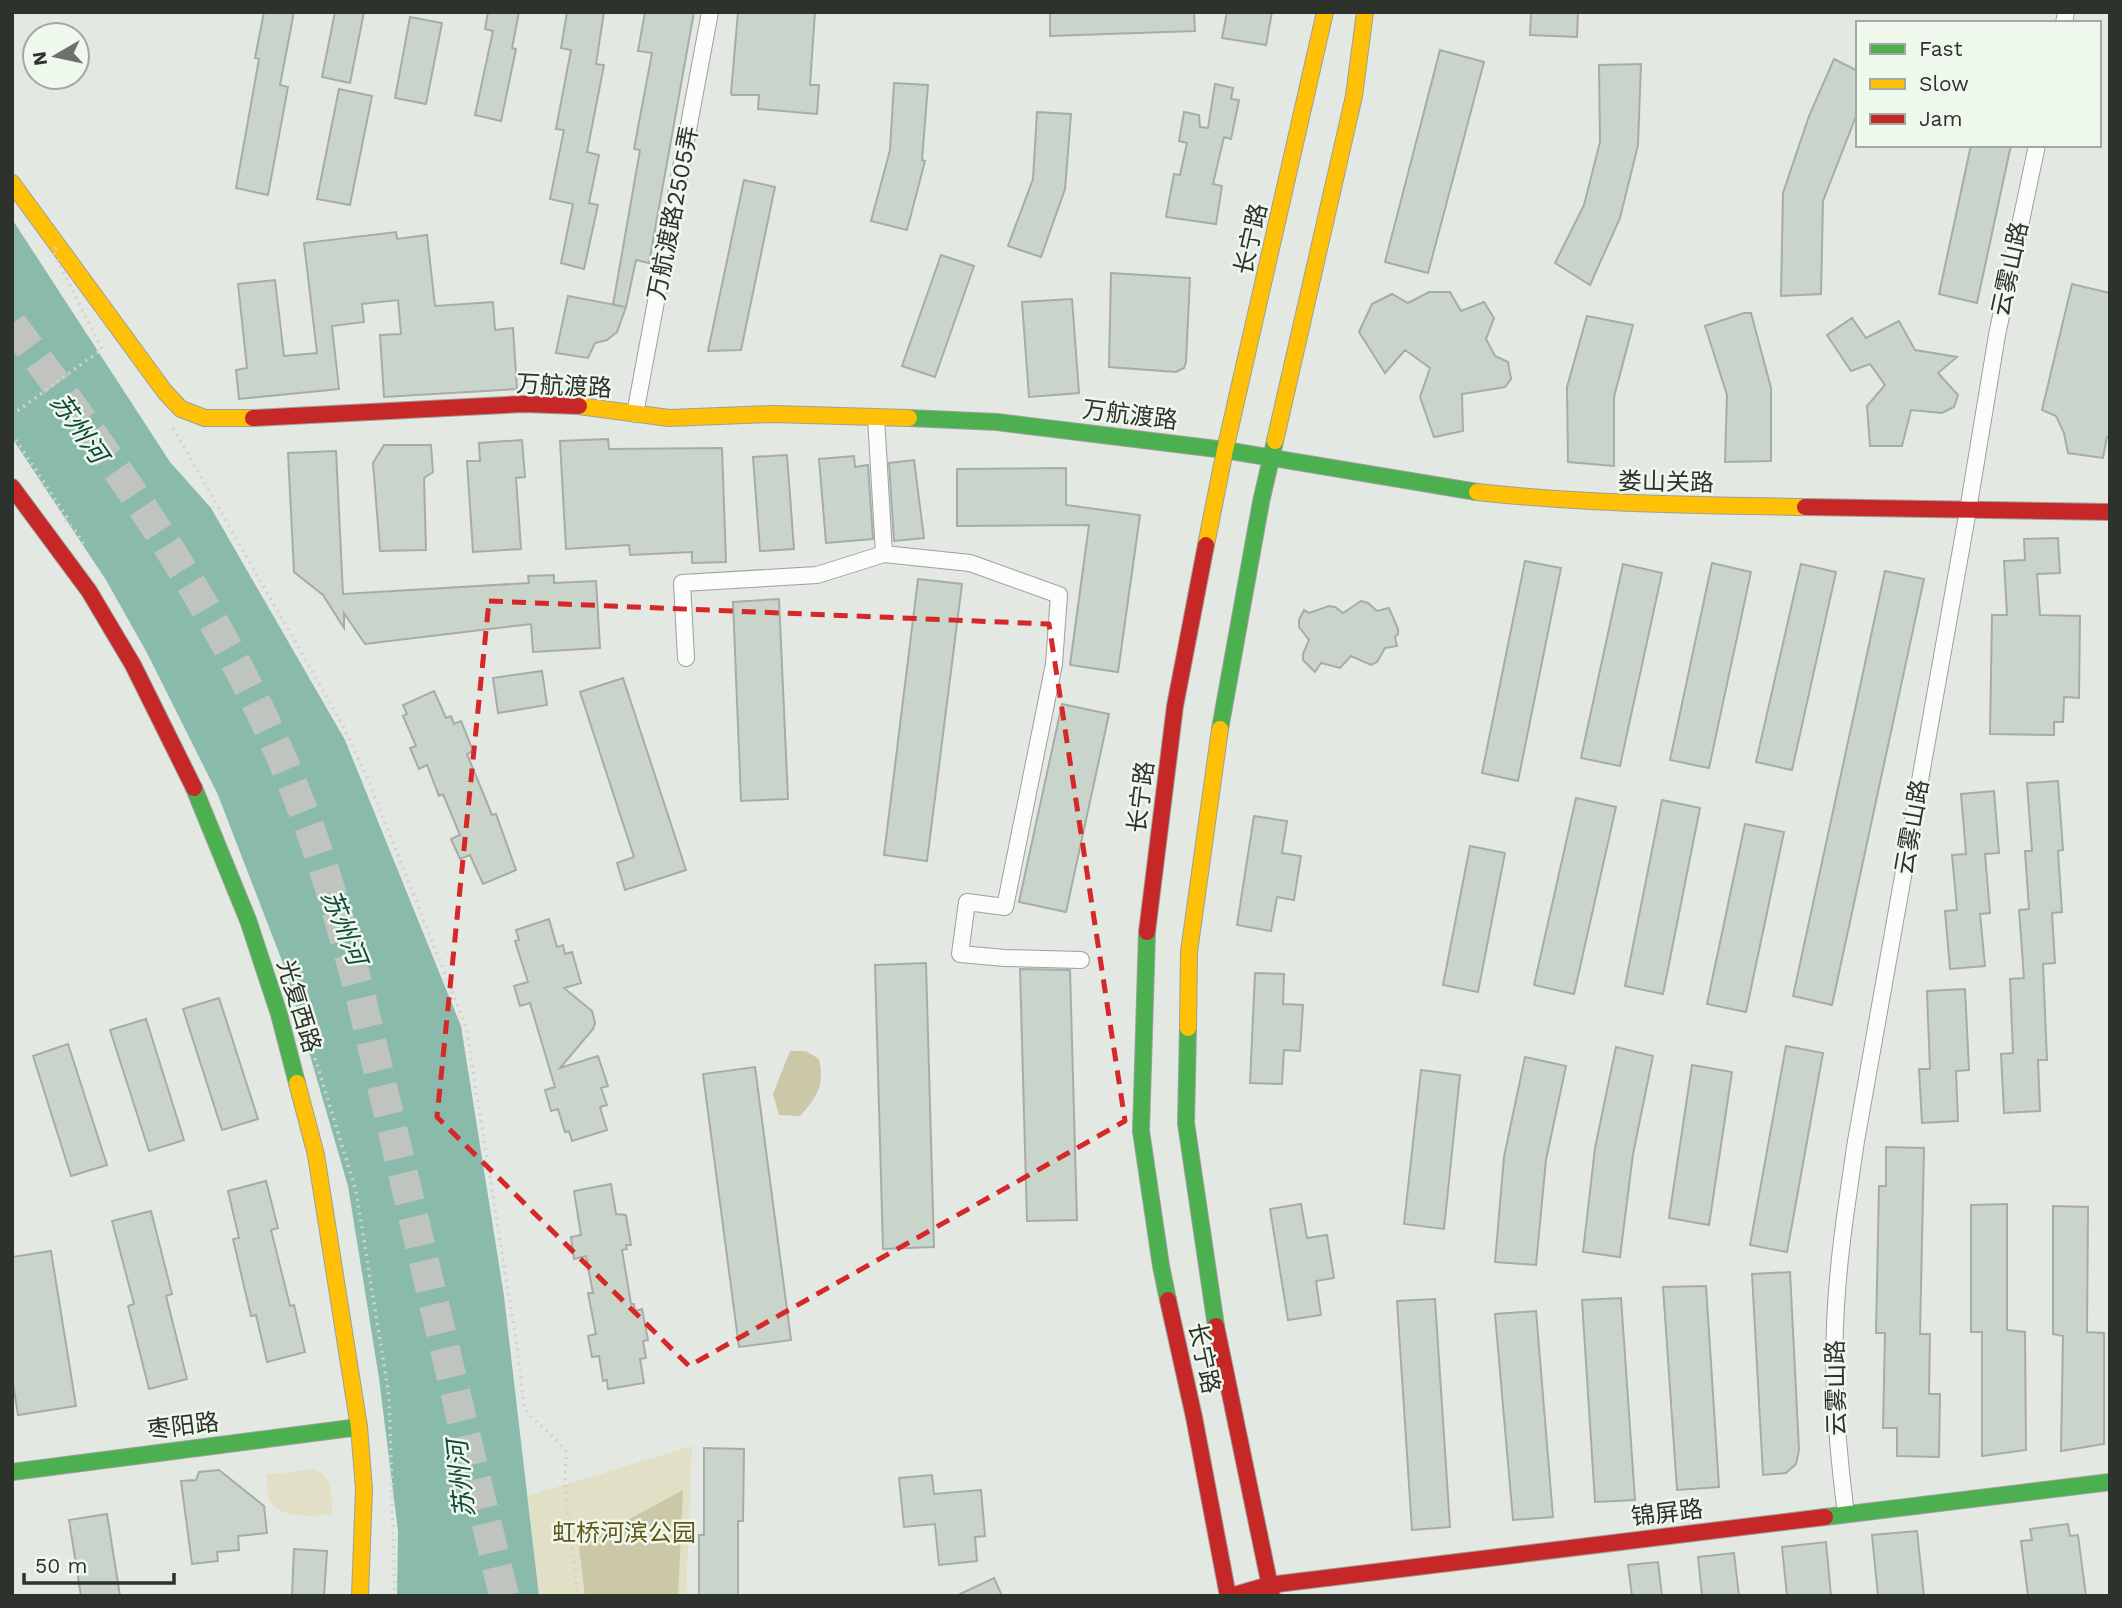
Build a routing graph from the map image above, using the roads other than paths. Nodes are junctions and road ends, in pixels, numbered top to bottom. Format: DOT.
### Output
graph roads {
  1 [pos="710,12"];
  2 [pos="1325,12"];
  3 [pos="1365,12"];
  4 [pos="2036,147"];
  5 [pos="12,183"];
  6 [pos="635,414"];
  7 [pos="876,416"];
  8 [pos="1225,450"];
  9 [pos="1270,457"];
  10 [pos="12,487"];
  11 [pos="1968,510"];
  12 [pos="2110,512"];
  13 [pos="884,554"];
  14 [pos="687,658"];
  15 [pos="1082,960"];
  16 [pos="359,1427"];
  17 [pos="12,1472"];
  18 [pos="2110,1482"];
  19 [pos="1846,1514"];
  20 [pos="1270,1591"];
  21 [pos="360,1596"];
  22 [pos="1230,1596"];
  1 -- 6 [label="street, 万航渡路2505弄"];
  2 -- 8 [label="street, 长宁路"];
  3 -- 9 [label="street, 长宁路"];
  4 -- 11 [label="street, 云雾山路"];
  5 -- 6 [label="street, 万航渡路"];
  6 -- 7 [label="street, 万航渡路"];
  7 -- 8 [label="street, 万航渡路"];
  7 -- 13 [label="street"];
  8 -- 9 [label="street, 娄山关路"];
  8 -- 22 [label="street, 长宁路"];
  9 -- 11 [label="street, 娄山关路"];
  9 -- 20 [label="street, 长宁路"];
  10 -- 16 [label="street, 光复西路"];
  11 -- 12 [label="street, 娄山关路"];
  11 -- 19 [label="street, 云雾山路"];
  13 -- 14 [label="street"];
  13 -- 15 [label="street"];
  16 -- 17 [label="street, 枣阳路"];
  16 -- 21 [label="street, 光复西路"];
  18 -- 19 [label="street, 锦屏路"];
  19 -- 20 [label="street, 锦屏路"];
  20 -- 22 [label="street, 锦屏路"];
}
